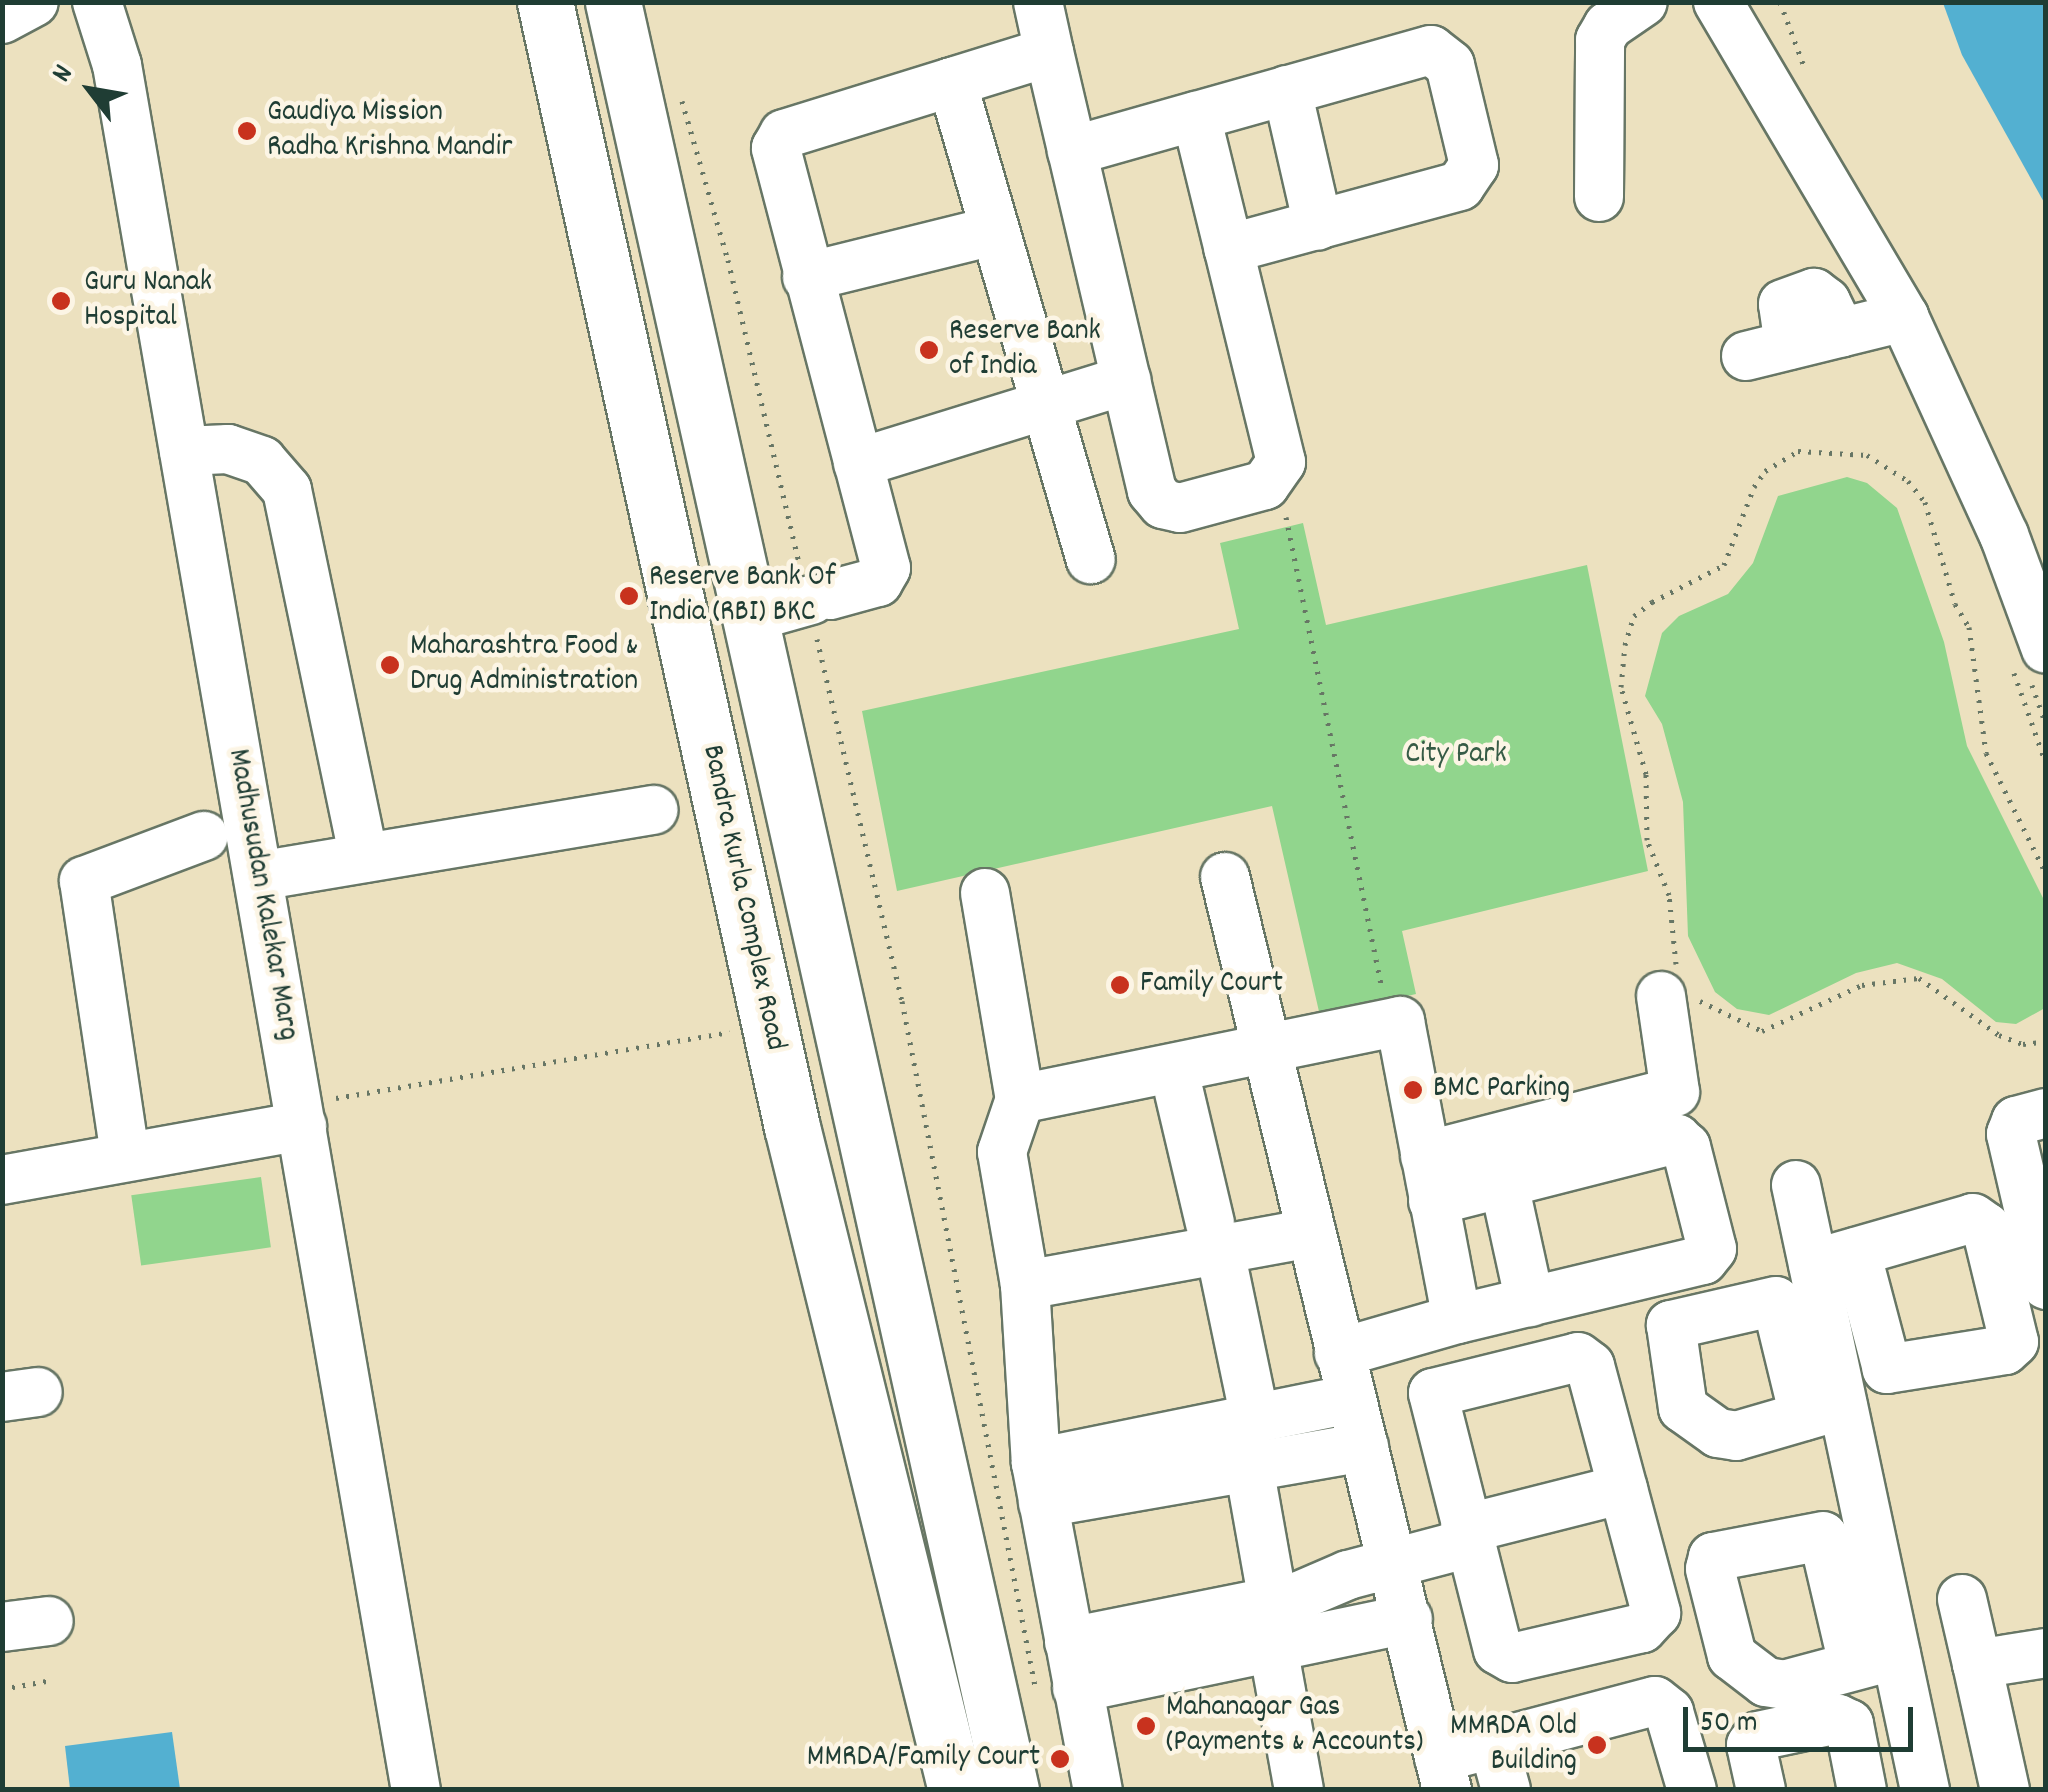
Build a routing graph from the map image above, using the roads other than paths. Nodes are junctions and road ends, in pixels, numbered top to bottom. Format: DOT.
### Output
graph roads {
  1 [pos="34,2"];
  2 [pos="97,2"];
  3 [pos="545,2"];
  4 [pos="613,2"];
  5 [pos="1038,2"];
  6 [pos="1644,2"];
  7 [pos="1718,2"];
  8 [pos="2,19"];
  9 [pos="1049,52"];
  10 [pos="952,82"];
  11 [pos="1288,90"];
  12 [pos="1196,116"];
  13 [pos="1072,151"];
  14 [pos="1599,197"];
  15 [pos="1318,225"];
  16 [pos="993,232"];
  17 [pos="1228,249"];
  18 [pos="807,277"];
  19 [pos="1904,318"];
  20 [pos="1768,350"];
  21 [pos="1126,380"];
  22 [pos="1046,406"];
  23 [pos="184,451"];
  24 [pos="858,463"];
  25 [pos="1091,559"];
  26 [pos="748,618"];
  27 [pos="2046,649"];
  28 [pos="654,810"];
  29 [pos="204,836"];
  30 [pos="364,858"];
  31 [pos="258,876"];
  32 [pos="1225,877"];
  33 [pos="986,893"];
  34 [pos="1676,988"];
  35 [pos="1269,1063"];
  36 [pos="1179,1092"];
  37 [pos="1014,1112"];
  38 [pos="2046,1113"];
  39 [pos="300,1115"];
  40 [pos="125,1155"];
  41 [pos="1429,1179"];
  42 [pos="2,1180"];
  43 [pos="1504,1184"];
  44 [pos="1796,1185"];
  45 [pos="1307,1219"];
  46 [pos="1213,1258"];
  47 [pos="1023,1271"];
  48 [pos="2046,1285"];
  49 [pos="1530,1302"];
  50 [pos="1457,1318"];
  51 [pos="1340,1353"];
  52 [pos="1351,1399"];
  53 [pos="1246,1409"];
  54 [pos="1364,1446"];
  55 [pos="1249,1467"];
  56 [pos="1039,1483"];
  57 [pos="1623,1489"];
  58 [pos="1465,1529"];
  59 [pos="1391,1550"];
  60 [pos="1962,1599"];
  61 [pos="1408,1619"];
  62 [pos="1273,1624"];
  63 [pos="1069,1642"];
  64 [pos="2046,1653"];
  65 [pos="1980,1678"];
  66 [pos="1057,1691"];
  67 [pos="1908,1712"];
  68 [pos="1493,1743"];
  69 [pos="1443,1774"];
  70 [pos="416,1790"];
  71 [pos="956,1790"];
  72 [pos="1012,1790"];
  73 [pos="1098,1790"];
  74 [pos="1299,1790"];
  75 [pos="1506,1790"];
  76 [pos="1692,1790"];
  77 [pos="1761,1790"];
  78 [pos="1862,1790"];
  79 [pos="1925,1790"];
  80 [pos="2005,1790"];
  1 -- 8 [label="street"];
  2 -- 23 [label="street, Madhusudan Kalekar Marg"];
  3 -- 71 [label="main road, Bandra Kurla Complex Road"];
  4 -- 26 [label="main road"];
  5 -- 9 [label="street"];
  6 -- 14 [label="street"];
  7 -- 19 [label="street"];
  9 -- 10 [label="street"];
  9 -- 13 [label="street"];
  10 -- 16 [label="street"];
  10 -- 18 [label="street"];
  11 -- 12 [label="street"];
  11 -- 15 [label="street"];
  11 -- 15 [label="street"];
  12 -- 13 [label="street"];
  12 -- 17 [label="street"];
  13 -- 21 [label="street"];
  15 -- 17 [label="street"];
  16 -- 18 [label="street"];
  16 -- 22 [label="street"];
  17 -- 21 [label="street"];
  18 -- 24 [label="street"];
  19 -- 20 [label="street"];
  19 -- 27 [label="street"];
  21 -- 22 [label="street"];
  22 -- 24 [label="street"];
  22 -- 25 [label="street"];
  23 -- 30 [label="street"];
  23 -- 31 [label="street, Madhusudan Kalekar Marg"];
  24 -- 26 [label="street"];
  26 -- 72 [label="main road"];
  28 -- 30 [label="street"];
  29 -- 40 [label="street"];
  30 -- 31 [label="street"];
  31 -- 39 [label="street, Madhusudan Kalekar Marg"];
  32 -- 35 [label="street"];
  33 -- 37 [label="street"];
  34 -- 41 [label="street"];
  35 -- 36 [label="street"];
  35 -- 37 [label="street"];
  35 -- 41 [label="street"];
  35 -- 45 [label="street"];
  36 -- 37 [label="street"];
  36 -- 46 [label="street"];
  37 -- 47 [label="street"];
  38 -- 48 [label="street"];
  39 -- 40 [label="street"];
  39 -- 70 [label="street, Madhusudan Kalekar Marg"];
  40 -- 42 [label="street"];
  41 -- 43 [label="street"];
  41 -- 50 [label="street"];
  43 -- 49 [label="street"];
  43 -- 49 [label="street"];
  44 -- 67 [label="street"];
  45 -- 46 [label="street"];
  45 -- 51 [label="street"];
  46 -- 47 [label="street"];
  46 -- 53 [label="street"];
  47 -- 56 [label="street"];
  49 -- 50 [label="street"];
  50 -- 51 [label="street"];
  51 -- 52 [label="street"];
  52 -- 53 [label="street"];
  52 -- 54 [label="street"];
  53 -- 56 [label="street"];
  54 -- 55 [label="street"];
  54 -- 59 [label="street"];
  55 -- 56 [label="street"];
  55 -- 62 [label="street"];
  56 -- 63 [label="street"];
  57 -- 58 [label="street"];
  57 -- 58 [label="street"];
  57 -- 58 [label="street"];
  58 -- 59 [label="street"];
  59 -- 61 [label="street"];
  59 -- 62 [label="street"];
  60 -- 65 [label="street"];
  61 -- 62 [label="street"];
  61 -- 69 [label="street"];
  62 -- 63 [label="street"];
  62 -- 66 [label="street"];
  62 -- 74 [label="street"];
  63 -- 66 [label="street"];
  64 -- 65 [label="street"];
  65 -- 67 [label="street"];
  65 -- 80 [label="street"];
  66 -- 73 [label="street"];
  67 -- 79 [label="street"];
  68 -- 69 [label="street"];
  68 -- 75 [label="street"];
  68 -- 76 [label="street"];
  77 -- 78 [label="street"];
}
